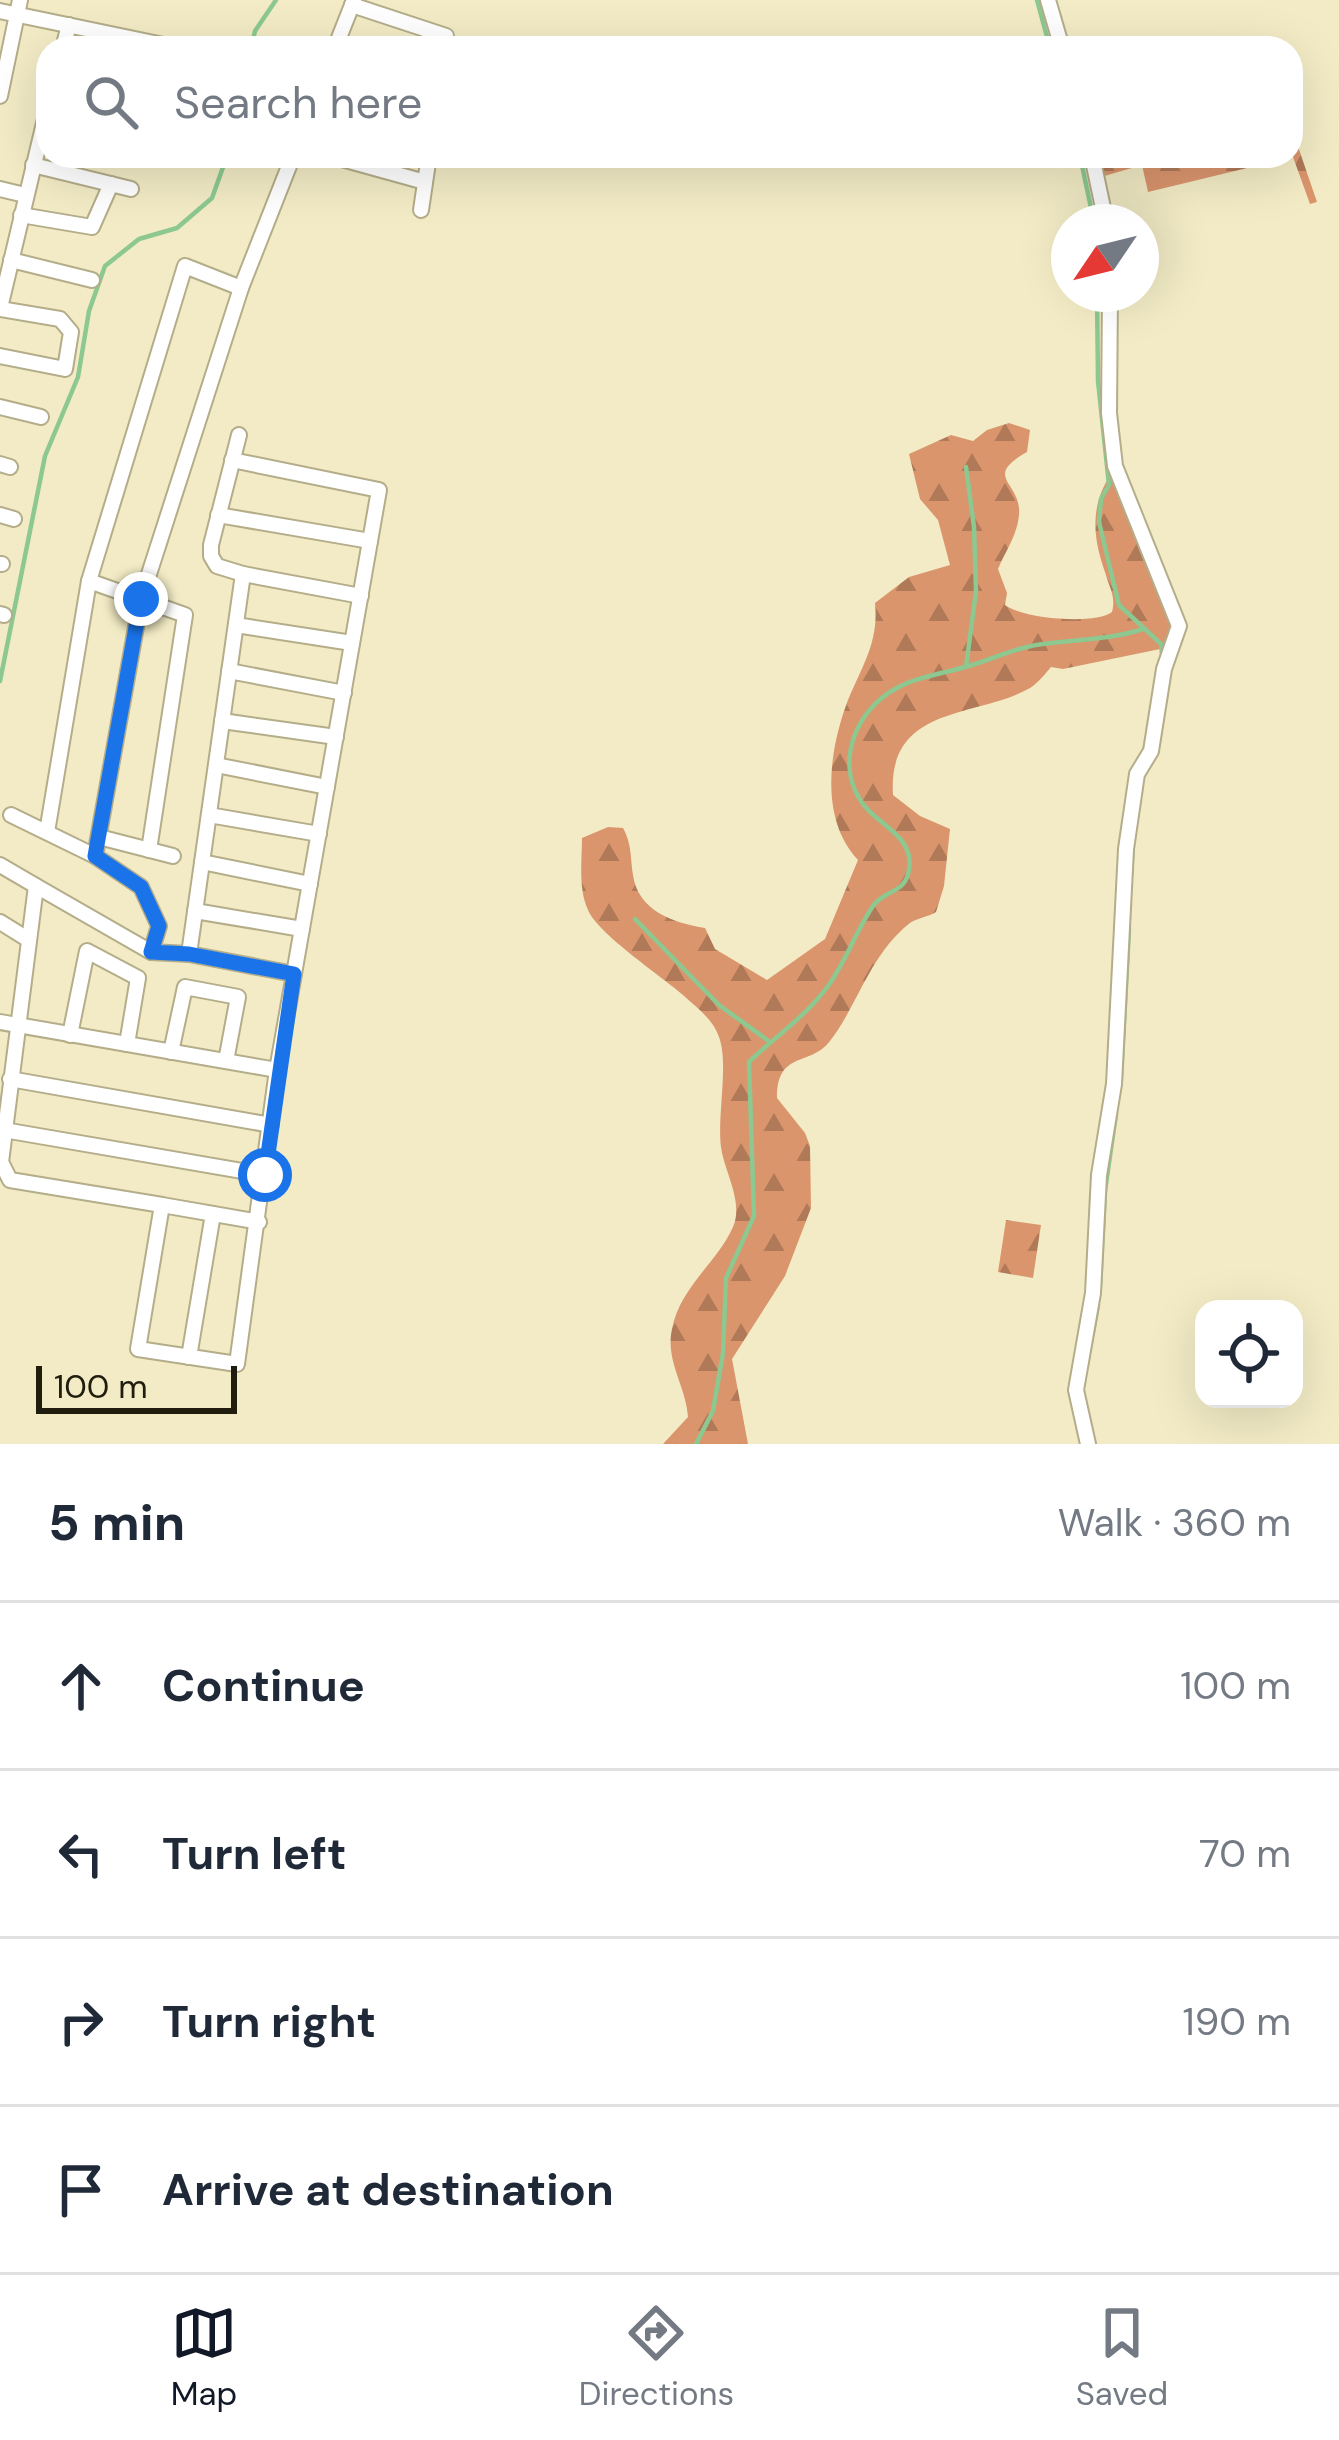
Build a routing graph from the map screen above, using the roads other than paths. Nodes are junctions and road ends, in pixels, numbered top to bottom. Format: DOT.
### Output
graph roads {
  1 [pos="1048,0"];
  2 [pos="353,2"];
  3 [pos="18,7"];
  4 [pos="0,11"];
  5 [pos="69,26"];
  6 [pos="66,36"];
  7 [pos="119,36"];
  8 [pos="340,36"];
  9 [pos="446,36"];
  10 [pos="1058,36"];
  11 [pos="0,96"];
  12 [pos="36,154"];
  13 [pos="33,165"];
  14 [pos="36,166"];
  15 [pos="45,168"];
  16 [pos="288,168"];
  17 [pos="375,168"];
  18 [pos="427,168"];
  19 [pos="1095,168"];
  20 [pos="425,182"];
  21 [pos="111,184"];
  22 [pos="0,189"];
  23 [pos="131,189"];
  24 [pos="25,195"];
  25 [pos="1102,204"];
  26 [pos="421,210"];
  27 [pos="21,214"];
  28 [pos="10,260"];
  29 [pos="92,280"];
  30 [pos="241,288"];
  31 [pos="0,308"];
  32 [pos="1111,312"];
  33 [pos="0,356"];
  34 [pos="0,407"];
  35 [pos="40,417"];
  36 [pos="239,435"];
  37 [pos="232,460"];
  38 [pos="218,515"];
  39 [pos="370,541"];
  40 [pos="243,574"];
  41 [pos="88,581"];
  42 [pos="361,596"];
  43 [pos="141,599"];
  44 [pos="236,625"];
  45 [pos="352,643"];
  46 [pos="229,671"];
  47 [pos="344,692"];
  48 [pos="222,721"];
  49 [pos="336,737"];
  50 [pos="216,766"];
  51 [pos="327,787"];
  52 [pos="11,815"];
  53 [pos="209,815"];
  54 [pos="46,832"];
  55 [pos="319,834"];
  56 [pos="99,837"];
  57 [pos="149,850"];
  58 [pos="95,856"];
  59 [pos="173,856"];
  60 [pos="202,862"];
  61 [pos="0,865"];
  62 [pos="310,884"];
  63 [pos="36,886"];
  64 [pos="195,911"];
  65 [pos="0,922"];
  66 [pos="302,929"];
  67 [pos="28,940"];
  68 [pos="151,952"];
  69 [pos="189,954"];
  70 [pos="294,974"];
  71 [pos="8,1024"];
  72 [pos="70,1034"];
  73 [pos="127,1044"];
  74 [pos="171,1052"];
  75 [pos="226,1061"];
  76 [pos="278,1070"];
  77 [pos="10,1079"];
  78 [pos="271,1125"];
  79 [pos="4,1130"];
  80 [pos="265,1175"];
  81 [pos="163,1205"];
  82 [pos="213,1214"];
  83 [pos="259,1222"];
  84 [pos="189,1357"];
  85 [pos="1088,1444"];
  1 -- 10 [label="street"];
  2 -- 8 [label="street"];
  2 -- 9 [label="street"];
  3 -- 4 [label="street"];
  3 -- 5 [label="street"];
  3 -- 11 [label="street"];
  5 -- 6 [label="street"];
  5 -- 7 [label="street"];
  12 -- 13 [label="street"];
  13 -- 14 [label="street"];
  13 -- 24 [label="street"];
  15 -- 21 [label="street"];
  16 -- 30 [label="street"];
  17 -- 20 [label="street"];
  18 -- 20 [label="street"];
  19 -- 25 [label="street"];
  20 -- 26 [label="street"];
  21 -- 23 [label="street"];
  21 -- 27 [label="street"];
  22 -- 24 [label="street"];
  24 -- 27 [label="street"];
  27 -- 28 [label="street"];
  28 -- 29 [label="street"];
  28 -- 31 [label="street"];
  30 -- 41 [label="street"];
  30 -- 43 [label="street"];
  31 -- 33 [label="street"];
  32 -- 85 [label="street"];
  34 -- 35 [label="street"];
  36 -- 37 [label="street"];
  37 -- 38 [label="street"];
  37 -- 39 [label="street"];
  38 -- 39 [label="street"];
  38 -- 40 [label="street"];
  39 -- 42 [label="street"];
  40 -- 42 [label="street"];
  40 -- 44 [label="street"];
  41 -- 43 [label="street"];
  41 -- 54 [label="street"];
  42 -- 45 [label="street"];
  43 -- 56 [label="street"];
  43 -- 57 [label="street"];
  44 -- 45 [label="street"];
  44 -- 46 [label="street"];
  45 -- 47 [label="street"];
  46 -- 47 [label="street"];
  46 -- 48 [label="street"];
  47 -- 49 [label="street"];
  48 -- 49 [label="street"];
  48 -- 50 [label="street"];
  49 -- 51 [label="street"];
  50 -- 51 [label="street"];
  50 -- 53 [label="street"];
  51 -- 55 [label="street"];
  52 -- 54 [label="street"];
  53 -- 55 [label="street"];
  53 -- 60 [label="street"];
  54 -- 58 [label="street"];
  55 -- 62 [label="street"];
  56 -- 57 [label="street"];
  56 -- 58 [label="street"];
  57 -- 59 [label="street"];
  58 -- 68 [label="street"];
  60 -- 62 [label="street"];
  60 -- 64 [label="street"];
  61 -- 63 [label="street"];
  62 -- 66 [label="street"];
  63 -- 67 [label="street"];
  63 -- 68 [label="street"];
  64 -- 66 [label="street"];
  64 -- 69 [label="street"];
  65 -- 67 [label="street"];
  66 -- 70 [label="street"];
  67 -- 71 [label="street"];
  68 -- 69 [label="street"];
  69 -- 70 [label="street"];
  70 -- 76 [label="street"];
  71 -- 72 [label="street"];
  71 -- 77 [label="street"];
  72 -- 73 [label="street"];
  72 -- 73 [label="street"];
  73 -- 74 [label="street"];
  74 -- 75 [label="street"];
  74 -- 75 [label="street"];
  75 -- 76 [label="street"];
  76 -- 78 [label="street"];
  77 -- 78 [label="street"];
  77 -- 79 [label="street"];
  78 -- 80 [label="street"];
  79 -- 80 [label="street"];
  79 -- 81 [label="street"];
  80 -- 83 [label="street"];
  81 -- 82 [label="street"];
  81 -- 84 [label="street"];
  82 -- 83 [label="street"];
  82 -- 84 [label="street"];
  83 -- 84 [label="street"];
}
